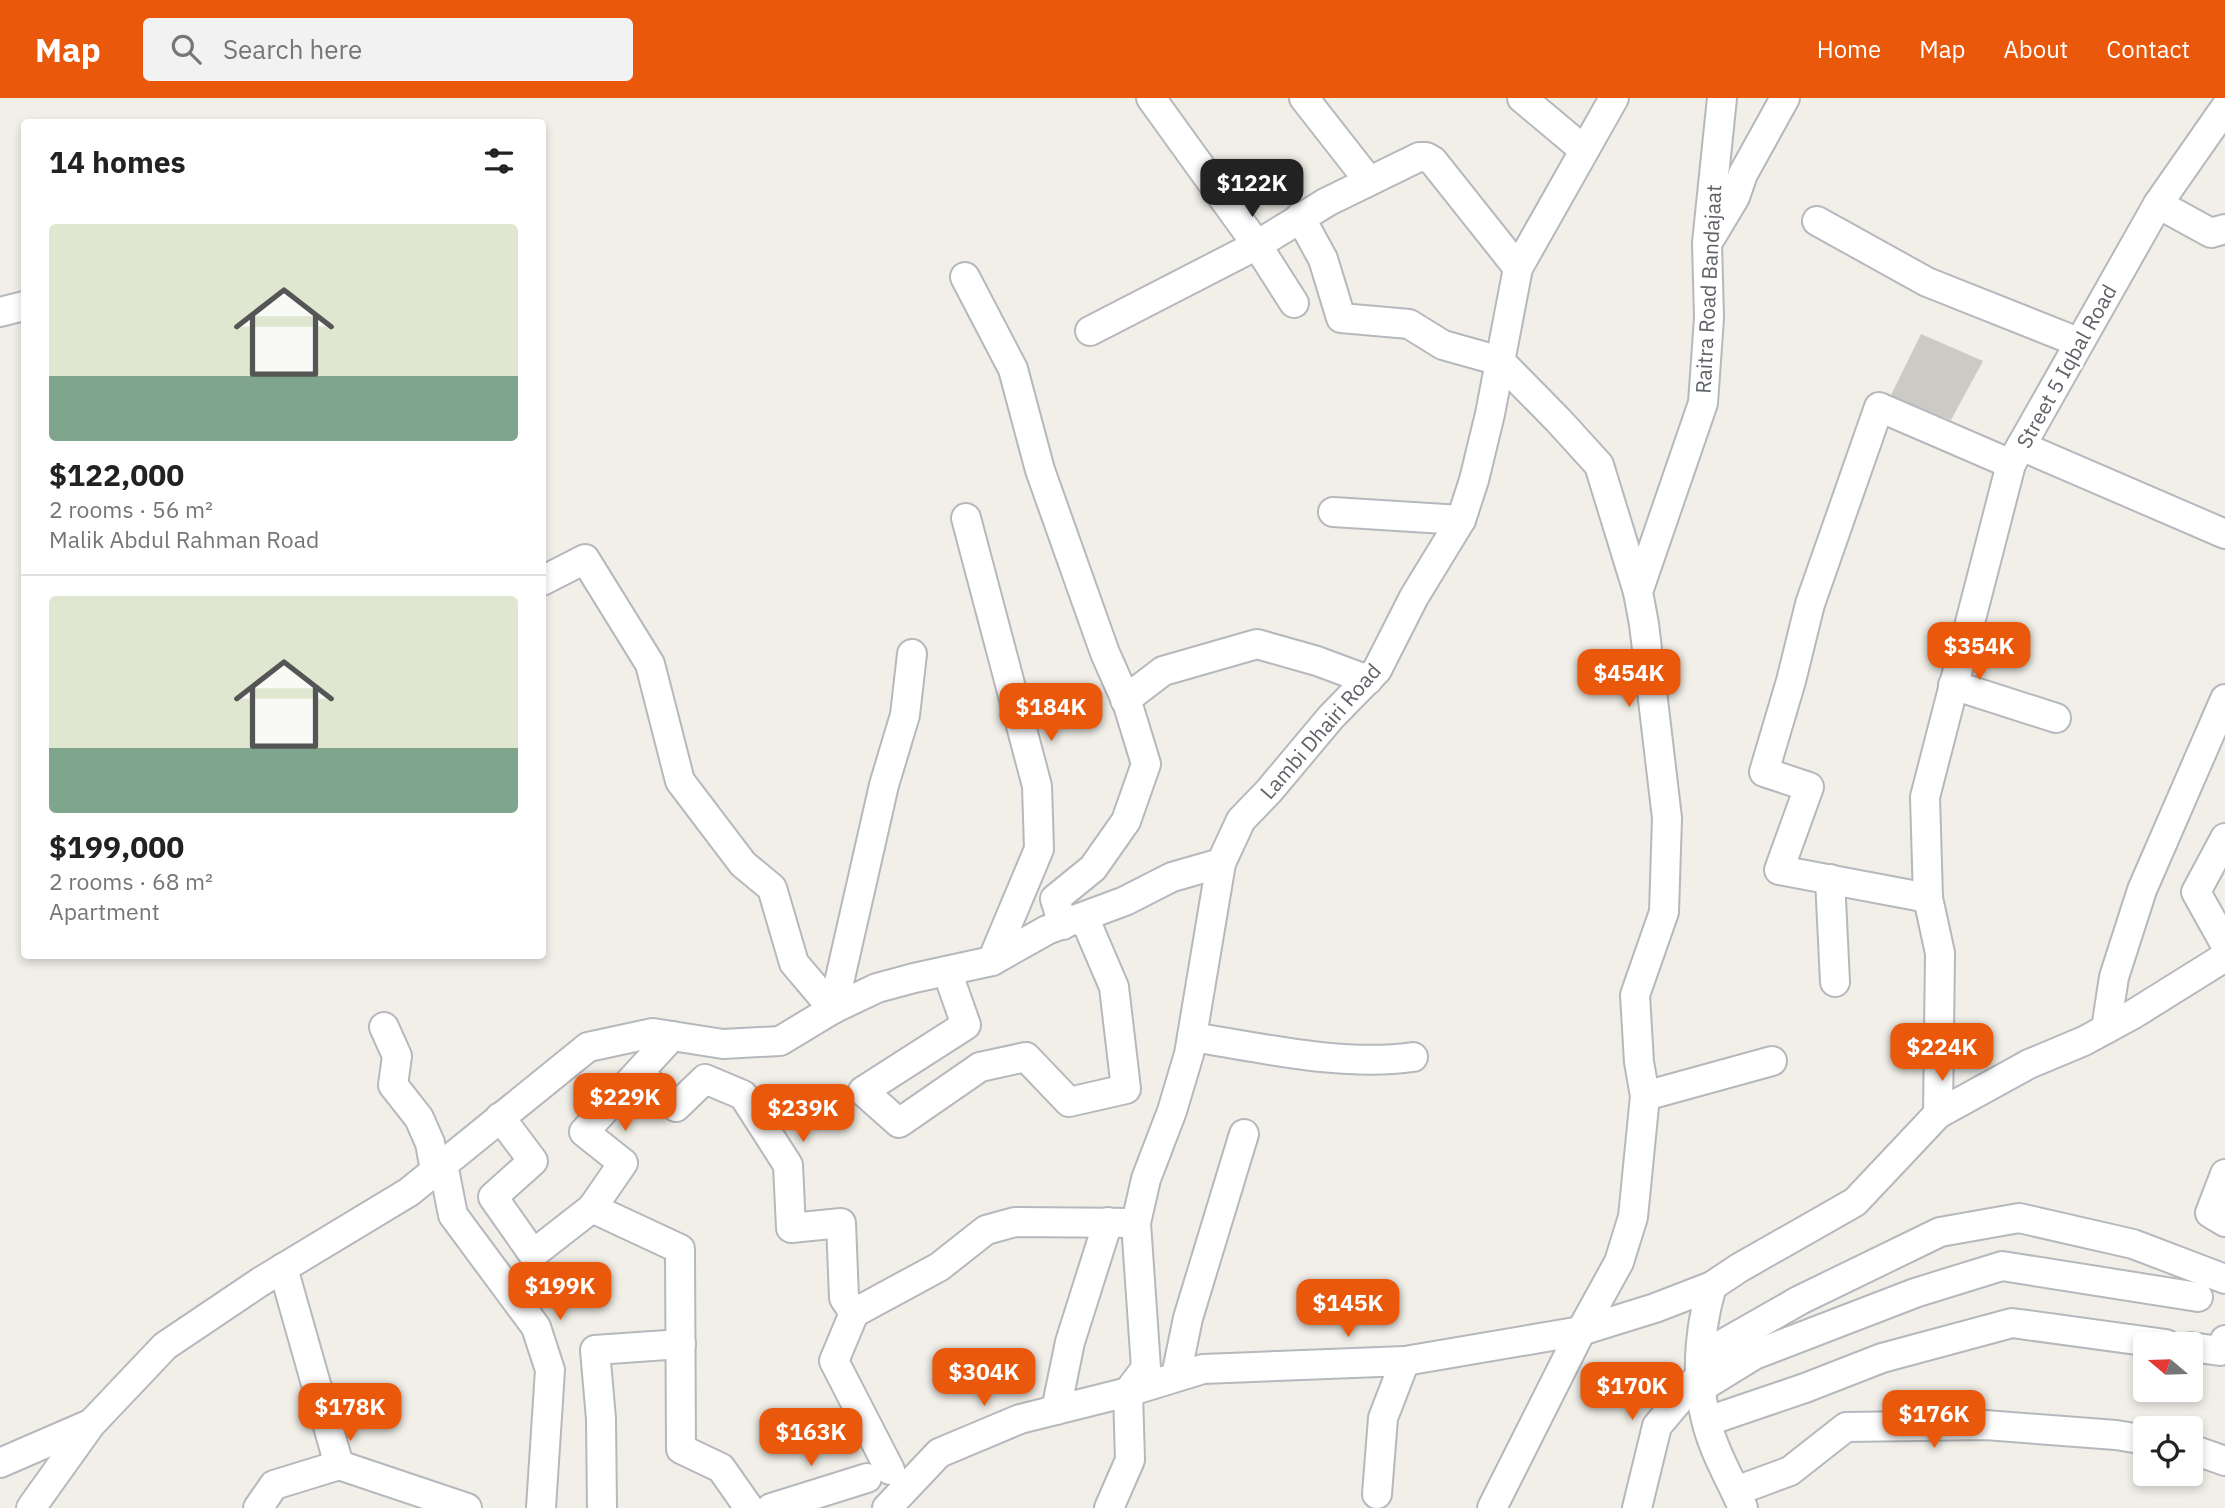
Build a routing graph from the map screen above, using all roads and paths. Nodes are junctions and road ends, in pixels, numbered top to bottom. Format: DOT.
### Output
graph roads {
  1 [pos="1151,98"];
  2 [pos="1304,98"];
  3 [pos="1521,98"];
  4 [pos="1614,98"];
  5 [pos="1722,98"];
  6 [pos="1785,98"];
  7 [pos="2225,108"];
  8 [pos="1584,150"];
  9 [pos="1369,181"];
  10 [pos="2158,204"];
  11 [pos="1300,217"];
  12 [pos="1817,221"];
  13 [pos="2225,229"];
  14 [pos="1707,243"];
  15 [pos="1257,244"];
  16 [pos="1518,268"];
  17 [pos="965,277"];
  18 [pos="1294,303"];
  19 [pos="21,307"];
  20 [pos="0,312"];
  21 [pos="1090,331"];
  22 [pos="2078,342"];
  23 [pos="1500,361"];
  24 [pos="2016,455"];
  25 [pos="1333,512"];
  26 [pos="967,518"];
  27 [pos="1461,520"];
  28 [pos="2225,534"];
  29 [pos="546,579"];
  30 [pos="1638,592"];
  31 [pos="912,654"];
  32 [pos="1368,680"];
  33 [pos="1953,685"];
  34 [pos="2225,698"];
  35 [pos="1125,700"];
  36 [pos="2056,718"];
  37 [pos="2225,838"];
  38 [pos="1221,863"];
  39 [pos="1830,879"];
  40 [pos="1928,898"];
  41 [pos="1074,921"];
  42 [pos="2225,944"];
  43 [pos="2225,957"];
  44 [pos="992,961"];
  45 [pos="947,971"];
  46 [pos="1835,982"];
  47 [pos="833,1009"];
  48 [pos="384,1027"];
  49 [pos="2106,1029"];
  50 [pos="672,1036"];
  51 [pos="1192,1037"];
  52 [pos="1413,1058"];
  53 [pos="1772,1061"];
  54 [pos="639,1073"];
  55 [pos="1644,1096"];
  56 [pos="1938,1114"];
  57 [pos="500,1117"];
  58 [pos="1244,1134"];
  59 [pos="439,1167"];
  60 [pos="2225,1174"];
  61 [pos="592,1208"];
  62 [pos="1108,1222"];
  63 [pos="2225,1222"];
  64 [pos="1136,1223"];
  65 [pos="283,1268"];
  66 [pos="2225,1279"];
  67 [pos="1712,1286"];
  68 [pos="2197,1297"];
  69 [pos="853,1313"];
  70 [pos="1581,1331"];
  71 [pos="2133,1340"];
  72 [pos="681,1344"];
  73 [pos="2203,1347"];
  74 [pos="2223,1348"];
  75 [pos="1405,1361"];
  76 [pos="1701,1373"];
  77 [pos="1176,1376"];
  78 [pos="1128,1392"];
  79 [pos="1056,1410"];
  80 [pos="1708,1421"];
  81 [pos="91,1424"];
  82 [pos="2133,1437"];
  83 [pos="2203,1453"];
  84 [pos="2225,1461"];
  85 [pos="0,1464"];
  86 [pos="339,1465"];
  87 [pos="1377,1494"];
  88 [pos="1740,1500"];
  89 [pos="32,1508"];
  90 [pos="258,1508"];
  91 [pos="467,1508"];
  92 [pos="541,1508"];
  93 [pos="602,1508"];
  94 [pos="749,1508"];
  95 [pos="771,1508"];
  96 [pos="887,1508"];
  97 [pos="1110,1508"];
  98 [pos="1492,1508"];
  99 [pos="1637,1508"];
  1 -- 15 [label="street"];
  2 -- 9 [label="street"];
  3 -- 8 [label="street"];
  4 -- 8 [label="street, Lambi Dhairi Road"];
  5 -- 14 [label="street, Raitra Road Bandajaat"];
  6 -- 14 [label="street"];
  7 -- 10 [label="street, Street 5 Iqbal Road"];
  8 -- 16 [label="street, Lambi Dhairi Road"];
  9 -- 11 [label="street"];
  9 -- 16 [label="street"];
  10 -- 13 [label="street"];
  10 -- 22 [label="street, Street 5 Iqbal Road"];
  11 -- 15 [label="street"];
  11 -- 23 [label="street"];
  12 -- 22 [label="street"];
  14 -- 30 [label="street, Raitra Road Bandajaat"];
  15 -- 18 [label="street"];
  15 -- 21 [label="street"];
  16 -- 23 [label="street, Lambi Dhairi Road"];
  17 -- 35 [label="street"];
  19 -- 20 [label="street"];
  22 -- 24 [label="street, Street 5 Iqbal Road"];
  23 -- 27 [label="street, Lambi Dhairi Road"];
  23 -- 30 [label="street"];
  24 -- 28 [label="street"];
  24 -- 33 [label="street"];
  24 -- 39 [label="street, Street 5 Iqbal Road"];
  25 -- 27 [label="street"];
  26 -- 44 [label="street"];
  27 -- 32 [label="street, Lambi Dhairi Road"];
  29 -- 47 [label="street"];
  30 -- 55 [label="street, Raitra Road Bandajaat"];
  31 -- 47 [label="street"];
  32 -- 35 [label="street"];
  32 -- 38 [label="street, Lambi Dhairi Road"];
  33 -- 36 [label="street"];
  33 -- 40 [label="street"];
  34 -- 49 [label="street"];
  35 -- 41 [label="street"];
  37 -- 42 [label="street"];
  38 -- 41 [label="street"];
  38 -- 51 [label="street, Lambi Dhairi Road"];
  39 -- 40 [label="street"];
  39 -- 46 [label="street"];
  40 -- 56 [label="street"];
  41 -- 44 [label="street"];
  41 -- 45 [label="street"];
  43 -- 49 [label="street"];
  44 -- 45 [label="street"];
  45 -- 47 [label="street"];
  47 -- 50 [label="street"];
  48 -- 59 [label="street"];
  49 -- 56 [label="street"];
  50 -- 54 [label="street"];
  50 -- 57 [label="street"];
  51 -- 52 [label="street"];
  51 -- 64 [label="street, Lambi Dhairi Road"];
  53 -- 55 [label="street"];
  54 -- 61 [label="street"];
  54 -- 69 [label="street"];
  55 -- 70 [label="street, Raitra Road Bandajaat"];
  56 -- 67 [label="street"];
  57 -- 59 [label="street"];
  57 -- 61 [label="street"];
  58 -- 77 [label="street"];
  59 -- 65 [label="street"];
  59 -- 92 [label="street"];
  60 -- 63 [label="street"];
  61 -- 72 [label="street"];
  62 -- 64 [label="street"];
  62 -- 69 [label="street"];
  62 -- 79 [label="street"];
  64 -- 78 [label="street, Lambi Dhairi Road"];
  65 -- 81 [label="street"];
  65 -- 86 [label="street"];
  66 -- 76 [label="street"];
  67 -- 70 [label="street"];
  67 -- 76 [label="street"];
  68 -- 76 [label="street"];
  69 -- 95 [label="street"];
  70 -- 75 [label="street"];
  70 -- 98 [label="street, Raitra Road Bandajaat"];
  71 -- 80 [label="street"];
  72 -- 93 [label="street"];
  72 -- 94 [label="street"];
  73 -- 74 [label="street"];
  75 -- 77 [label="street"];
  75 -- 87 [label="street"];
  76 -- 80 [label="street"];
  76 -- 99 [label="street"];
  77 -- 78 [label="street"];
  78 -- 79 [label="street"];
  78 -- 97 [label="street"];
  79 -- 96 [label="street"];
  80 -- 88 [label="street"];
  81 -- 85 [label="street"];
  81 -- 89 [label="street"];
  82 -- 88 [label="street"];
  83 -- 84 [label="street"];
  86 -- 90 [label="street"];
  86 -- 91 [label="street"];
}
